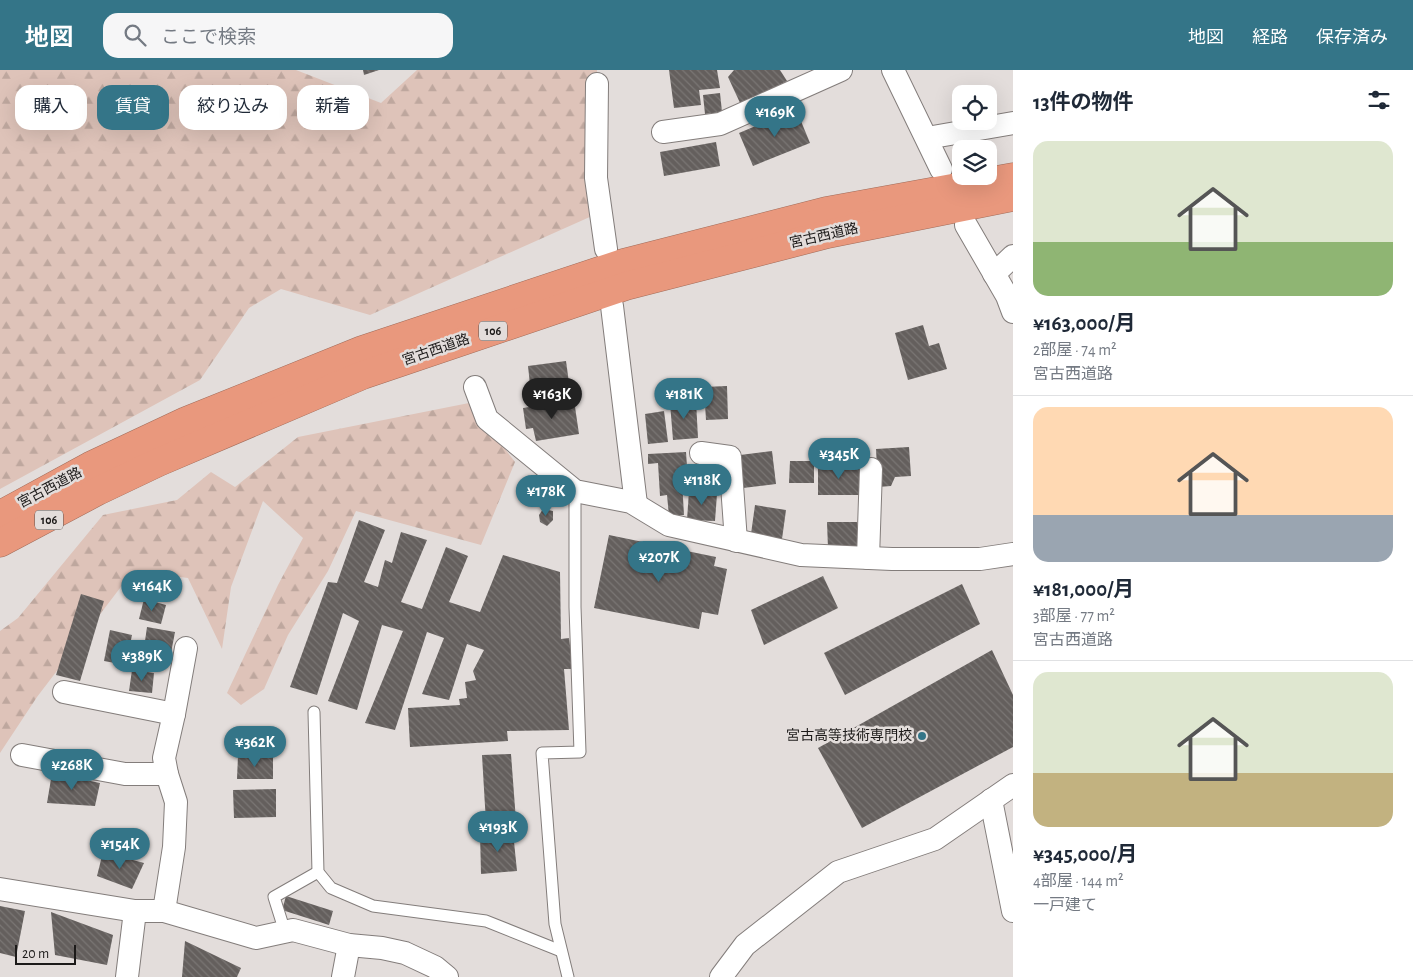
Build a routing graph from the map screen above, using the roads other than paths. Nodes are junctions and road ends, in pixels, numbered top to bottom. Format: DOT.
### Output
graph roads {
  1 [pos="841,70"];
  2 [pos="894,70"];
  3 [pos="597,84"];
  4 [pos="1013,123"];
  5 [pos="662,132"];
  6 [pos="927,138"];
  7 [pos="941,169"];
  8 [pos="1013,177"];
  9 [pos="1013,198"];
  10 [pos="966,225"];
  11 [pos="606,249"];
  12 [pos="1013,256"];
  13 [pos="994,274"];
  14 [pos="612,306"];
  15 [pos="1013,312"];
  16 [pos="475,387"];
  17 [pos="701,454"];
  18 [pos="871,469"];
  19 [pos="94,479"];
  20 [pos="575,491"];
  21 [pos="636,504"];
  22 [pos="0,509"];
  23 [pos="0,515"];
  24 [pos="736,541"];
  25 [pos="0,543"];
  26 [pos="0,548"];
  27 [pos="1013,554"];
  28 [pos="868,558"];
  29 [pos="186,648"];
  30 [pos="64,692"];
  31 [pos="314,712"];
  32 [pos="174,714"];
  33 [pos="22,755"];
  34 [pos="167,774"];
  35 [pos="1013,785"];
  36 [pos="991,800"];
  37 [pos="318,872"];
  38 [pos="0,889"];
  39 [pos="135,911"];
  40 [pos="164,911"];
  41 [pos="1013,911"];
  42 [pos="285,932"];
  43 [pos="349,945"];
  44 [pos="561,951"];
  45 [pos="739,967"];
  46 [pos="127,977"];
  47 [pos="343,977"];
  48 [pos="447,977"];
  49 [pos="568,977"];
  50 [pos="721,977"];
  1 -- 5 [label="street"];
  2 -- 6 [label="street"];
  3 -- 11 [label="street"];
  4 -- 6 [label="street"];
  6 -- 7 [label="street"];
  8 -- 19 [label="highway, 宮古西道路 / 106"];
  9 -- 19 [label="highway, 宮古西道路 / 106"];
  10 -- 13 [label="street"];
  12 -- 13 [label="street"];
  13 -- 15 [label="street"];
  14 -- 21 [label="street"];
  16 -- 20 [label="street"];
  17 -- 24 [label="street"];
  18 -- 28 [label="street"];
  19 -- 22 [label="highway, 106"];
  19 -- 23 [label="highway, 宮古西道路 / 106"];
  19 -- 25 [label="highway, 宮古西道路 / 106"];
  19 -- 26 [label="highway, 106"];
  20 -- 21 [label="street"];
  20 -- 44 [label="lane"];
  21 -- 24 [label="street"];
  24 -- 28 [label="street"];
  27 -- 28 [label="street"];
  29 -- 32 [label="street"];
  30 -- 32 [label="street"];
  31 -- 37 [label="lane"];
  32 -- 34 [label="street"];
  33 -- 34 [label="street"];
  34 -- 40 [label="street"];
  35 -- 36 [label="street"];
  36 -- 41 [label="street"];
  36 -- 45 [label="street"];
  37 -- 42 [label="lane"];
  37 -- 44 [label="lane"];
  38 -- 39 [label="street"];
  39 -- 40 [label="street"];
  39 -- 46 [label="street"];
  40 -- 42 [label="street"];
  42 -- 43 [label="street"];
  43 -- 47 [label="street"];
  43 -- 48 [label="street"];
  44 -- 49 [label="lane"];
  45 -- 50 [label="street"];
}
